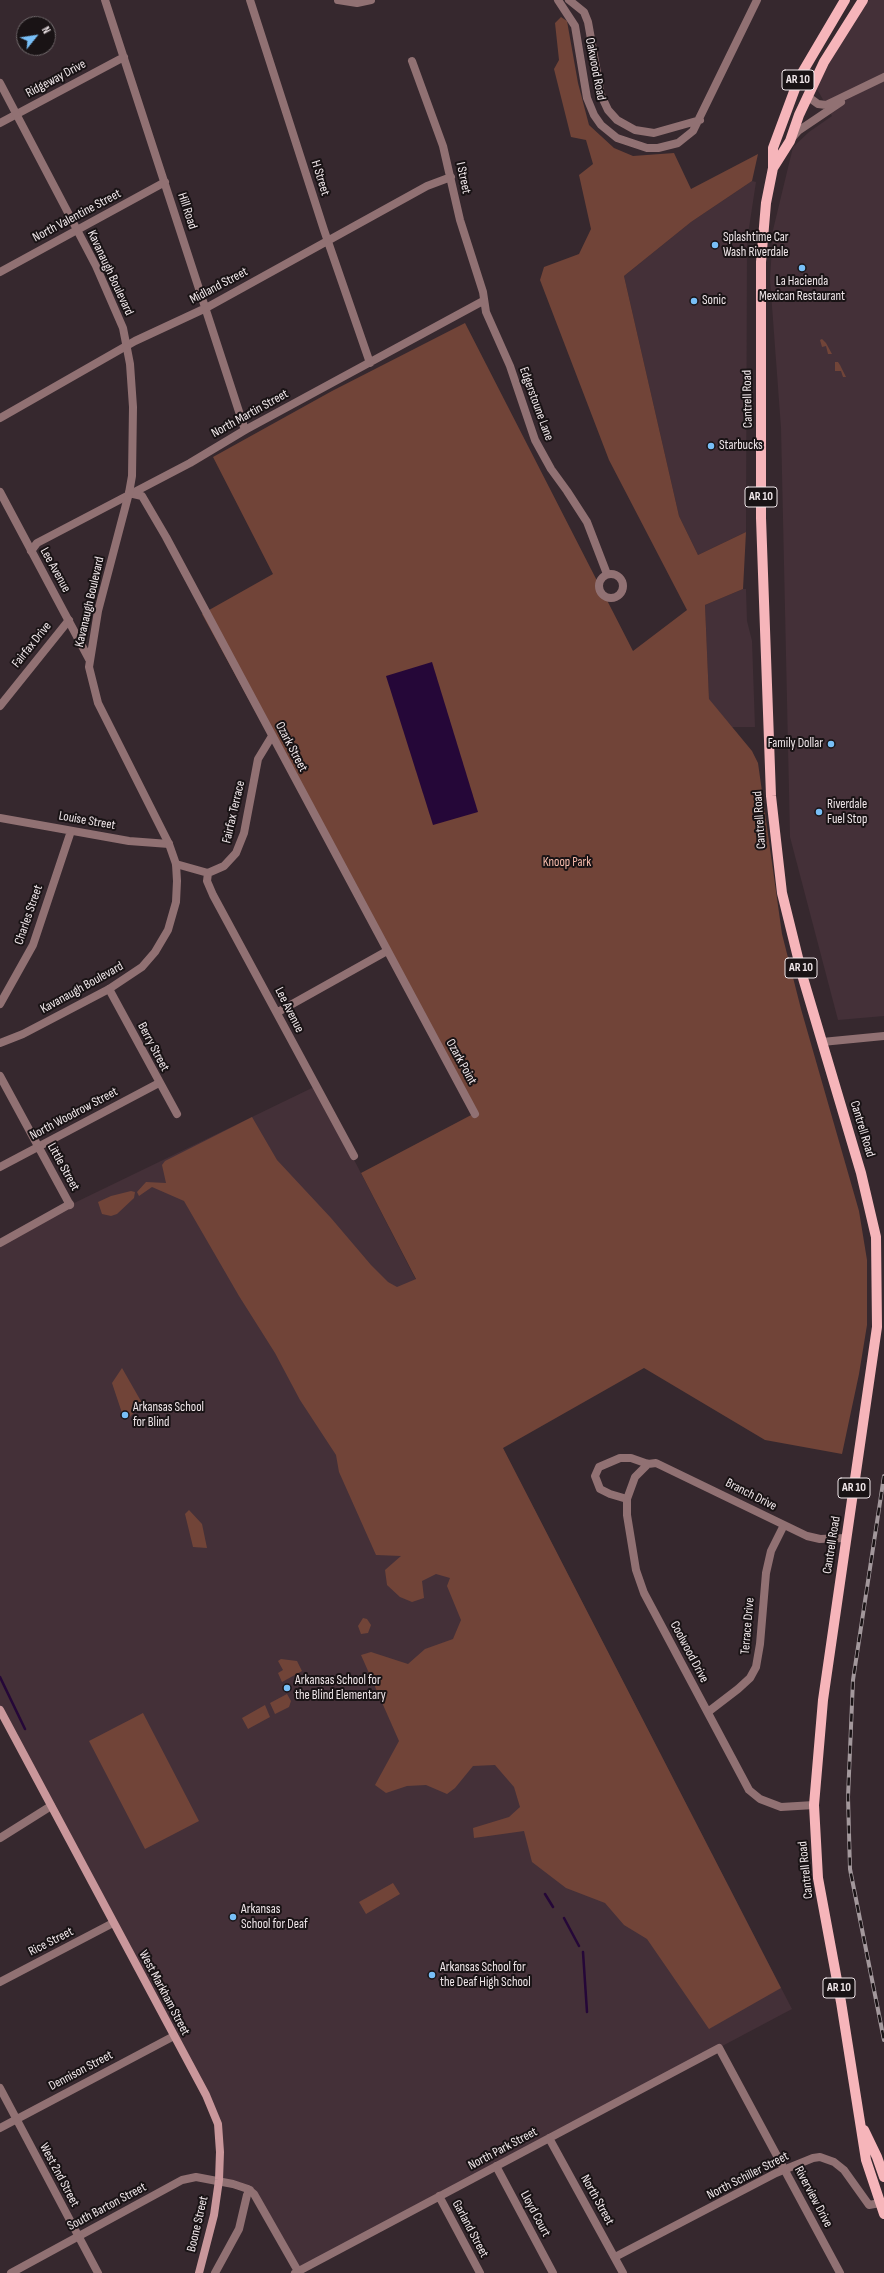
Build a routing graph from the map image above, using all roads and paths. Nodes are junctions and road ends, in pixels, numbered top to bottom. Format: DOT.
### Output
graph roads {
  1 [pos="105,0"];
  2 [pos="250,0"];
  3 [pos="338,0"];
  4 [pos="371,0"];
  5 [pos="558,0"];
  6 [pos="569,0"];
  7 [pos="757,0"];
  8 [pos="845,0"];
  9 [pos="864,0"];
  10 [pos="124,57"];
  11 [pos="412,61"];
  12 [pos="884,76"];
  13 [pos="0,83"];
  14 [pos="850,95"];
  15 [pos="807,96"];
  16 [pos="16,114"];
  17 [pos="700,120"];
  18 [pos="0,123"];
  19 [pos="790,141"];
  20 [pos="773,168"];
  21 [pos="451,177"];
  22 [pos="165,182"];
  23 [pos="76,228"];
  24 [pos="328,240"];
  25 [pos="0,272"];
  26 [pos="483,301"];
  27 [pos="206,308"];
  28 [pos="126,346"];
  29 [pos="370,363"];
  30 [pos="0,418"];
  31 [pos="245,430"];
  32 [pos="0,492"];
  33 [pos="129,493"];
  34 [pos="31,551"];
  35 [pos="607,574"];
  36 [pos="69,620"];
  37 [pos="89,659"];
  38 [pos="0,706"];
  39 [pos="272,736"];
  40 [pos="0,818"];
  41 [pos="71,830"];
  42 [pos="169,844"];
  43 [pos="176,864"];
  44 [pos="208,873"];
  45 [pos="387,951"];
  46 [pos="109,989"];
  47 [pos="0,1004"];
  48 [pos="278,1012"];
  49 [pos="426,1022"];
  50 [pos="884,1036"];
  51 [pos="822,1042"];
  52 [pos="0,1043"];
  53 [pos="0,1076"];
  54 [pos="159,1083"];
  55 [pos="177,1114"];
  56 [pos="475,1114"];
  57 [pos="38,1147"];
  58 [pos="354,1156"];
  59 [pos="0,1167"];
  60 [pos="0,1243"];
  61 [pos="648,1464"];
  62 [pos="626,1499"];
  63 [pos="784,1525"];
  64 [pos="846,1538"];
  65 [pos="0,1710"];
  66 [pos="708,1712"];
  67 [pos="814,1805"];
  68 [pos="51,1806"];
  69 [pos="0,1838"];
  70 [pos="113,1923"];
  71 [pos="0,1982"];
  72 [pos="174,2036"];
  73 [pos="719,2048"];
  74 [pos="0,2088"];
  75 [pos="17,2119"];
  76 [pos="860,2121"];
  77 [pos="0,2128"];
  78 [pos="550,2138"];
  79 [pos="496,2166"];
  80 [pos="784,2169"];
  81 [pos="884,2178"];
  82 [pos="219,2180"];
  83 [pos="250,2190"];
  84 [pos="439,2196"];
  85 [pos="878,2204"];
  86 [pos="884,2214"];
  87 [pos="78,2235"];
  88 [pos="615,2257"];
  89 [pos="298,2272"];
  90 [pos="10,2273"];
  91 [pos="98,2273"];
  92 [pos="200,2273"];
  93 [pos="215,2273"];
  94 [pos="480,2273"];
  95 [pos="553,2273"];
  96 [pos="623,2273"];
  97 [pos="840,2273"];
  1 -- 10 [label="street, Hill Road"];
  2 -- 24 [label="street, H Street"];
  3 -- 4 [label="street"];
  5 -- 17 [label="street, Oakwood Road"];
  6 -- 17 [label="street, Oakwood Road"];
  7 -- 17 [label="street, Oakwood Road"];
  8 -- 20 [label="main road, Cantrell Road / AR 10"];
  9 -- 15 [label="main road, Cantrell Road / AR 10"];
  10 -- 16 [label="street, Ridgeway Drive"];
  10 -- 22 [label="street, Hill Road"];
  11 -- 21 [label="street, I Street"];
  12 -- 14 [label="street"];
  13 -- 16 [label="street, Kavanaugh Boulevard"];
  14 -- 15 [label="street"];
  14 -- 19 [label="street"];
  15 -- 19 [label="main road, Cantrell Road / AR 10"];
  16 -- 18 [label="street, Ridgeway Drive"];
  16 -- 23 [label="street, Kavanaugh Boulevard"];
  19 -- 20 [label="main road, Cantrell Road / AR 10"];
  20 -- 51 [label="main road, Cantrell Road / AR 10"];
  21 -- 24 [label="street, Midland Street"];
  21 -- 26 [label="street, I Street"];
  22 -- 23 [label="street, North Valentine Street"];
  22 -- 27 [label="street, Hill Road"];
  23 -- 25 [label="street, North Valentine Street"];
  23 -- 28 [label="street, Kavanaugh Boulevard"];
  24 -- 27 [label="street, Midland Street"];
  24 -- 29 [label="street, H Street"];
  26 -- 29 [label="street, North Martin Street"];
  26 -- 35 [label="street, Edgerstoune Lane"];
  27 -- 28 [label="street, Midland Street"];
  27 -- 31 [label="street, Hill Road"];
  28 -- 30 [label="street, Midland Street"];
  28 -- 33 [label="street, Kavanaugh Boulevard"];
  29 -- 31 [label="street, North Martin Street"];
  31 -- 33 [label="street, North Martin Street"];
  32 -- 34 [label="street, Lee Avenue"];
  33 -- 34 [label="street, North Martin Street"];
  33 -- 37 [label="street, Kavanaugh Boulevard"];
  33 -- 39 [label="street, Ozark Street"];
  34 -- 36 [label="street, Lee Avenue"];
  36 -- 37 [label="street, Lee Avenue"];
  36 -- 38 [label="street, Fairfax Drive"];
  37 -- 42 [label="street, Kavanaugh Boulevard"];
  39 -- 44 [label="street, Fairfax Terrace"];
  39 -- 45 [label="street, Ozark Street"];
  40 -- 41 [label="street, Louise Street"];
  41 -- 42 [label="street, Louise Street"];
  41 -- 47 [label="street, Charles Street"];
  42 -- 43 [label="street, Kavanaugh Boulevard"];
  43 -- 44 [label="street"];
  43 -- 46 [label="street, Kavanaugh Boulevard"];
  44 -- 48 [label="street, Lee Avenue"];
  45 -- 48 [label="street"];
  45 -- 49 [label="street, Ozark Street"];
  46 -- 52 [label="street, Kavanaugh Boulevard"];
  46 -- 54 [label="street, Berry Street"];
  48 -- 58 [label="street, Lee Avenue"];
  49 -- 56 [label="street, Ozark Point"];
  50 -- 51 [label="street"];
  51 -- 64 [label="main road, Cantrell Road / AR 10"];
  53 -- 57 [label="street, Little Street"];
  54 -- 55 [label="street, Berry Street"];
  54 -- 57 [label="street, North Woodrow Street"];
  57 -- 59 [label="street, North Woodrow Street"];
  57 -- 60 [label="street, Little Street"];
  61 -- 62 [label="street"];
  61 -- 62 [label="street, Branch Drive"];
  61 -- 63 [label="street, Branch Drive"];
  62 -- 66 [label="street, Coolwood Drive"];
  63 -- 64 [label="street, Branch Drive"];
  63 -- 66 [label="street, Terrace Drive"];
  64 -- 67 [label="main road, Cantrell Road / AR 10"];
  65 -- 68 [label="main road, West Markham Street"];
  66 -- 67 [label="street, Coolwood Drive"];
  67 -- 76 [label="main road, Cantrell Road / AR 10"];
  68 -- 69 [label="street"];
  68 -- 70 [label="main road, West Markham Street"];
  70 -- 71 [label="street, Rice Street"];
  70 -- 72 [label="main road, West Markham Street"];
  72 -- 75 [label="street, Dennison Street"];
  72 -- 82 [label="main road, West Markham Street"];
  73 -- 78 [label="street, North Park Street"];
  73 -- 80 [label="street, Riverview Drive"];
  74 -- 75 [label="street, West 2nd Street"];
  75 -- 77 [label="street, Dennison Street"];
  75 -- 87 [label="street, West 2nd Street"];
  76 -- 81 [label="main road, Cantrell Road / AR 10"];
  76 -- 85 [label="main road, Cantrell Road / AR 10"];
  78 -- 79 [label="street, North Park Street"];
  78 -- 88 [label="street, North Street"];
  79 -- 84 [label="street, North Park Street"];
  79 -- 95 [label="street, Lloyd Court"];
  80 -- 85 [label="street, North Schiller Street"];
  80 -- 88 [label="street, North Schiller Street"];
  80 -- 97 [label="street, Riverview Drive"];
  82 -- 83 [label="street"];
  82 -- 87 [label="street, South Barton Street"];
  82 -- 92 [label="main road, Boone Street"];
  83 -- 89 [label="street"];
  83 -- 93 [label="street"];
  84 -- 89 [label="street, North Park Street"];
  84 -- 94 [label="street, Garland Street"];
  85 -- 86 [label="main road, Cantrell Road / AR 10"];
  87 -- 90 [label="street, South Barton Street"];
  87 -- 91 [label="street, West 2nd Street"];
  88 -- 96 [label="street, North Street"];
}
